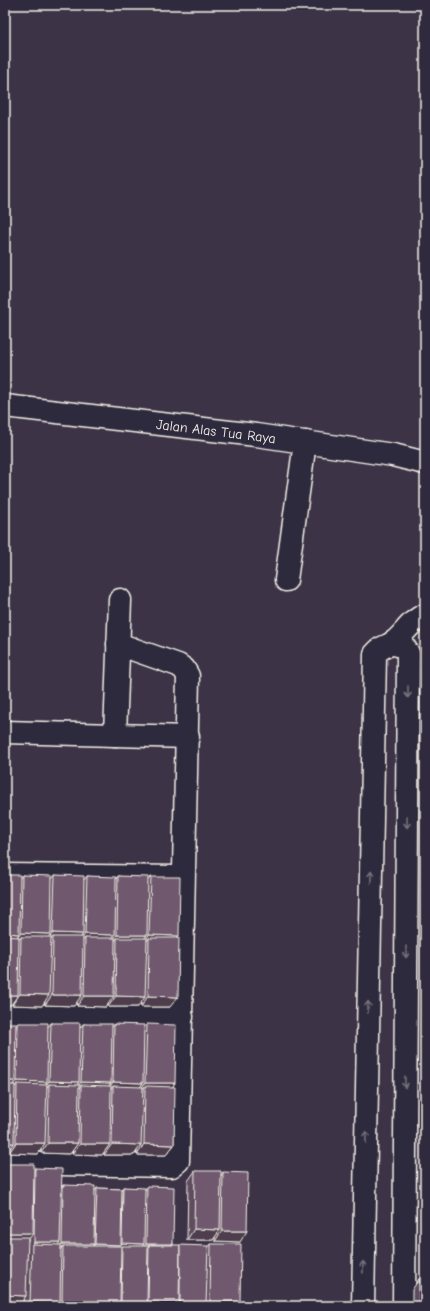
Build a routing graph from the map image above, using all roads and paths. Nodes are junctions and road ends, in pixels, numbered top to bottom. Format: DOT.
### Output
graph roads {
  1 [pos="5,406"];
  2 [pos="304,442"];
  3 [pos="425,463"];
  4 [pos="286,580"];
  5 [pos="120,600"];
  6 [pos="425,615"];
  7 [pos="392,643"];
  8 [pos="118,644"];
  9 [pos="5,732"];
  10 [pos="115,735"];
  11 [pos="188,737"];
  12 [pos="5,875"];
  13 [pos="185,877"];
  14 [pos="5,1015"];
  15 [pos="182,1017"];
  16 [pos="5,1163"];
  17 [pos="363,1306"];
  18 [pos="404,1306"];
  1 -- 2 [label="street, Jalan Alas Tua Raya"];
  2 -- 3 [label="street, Jalan Alas Tua Raya"];
  2 -- 4 [label="street"];
  5 -- 8 [label="street"];
  6 -- 7 [label="street"];
  17 -- 7 [label="street, one-way"];
  7 -- 18 [label="street, one-way"];
  8 -- 10 [label="street"];
  8 -- 11 [label="street"];
  9 -- 10 [label="street"];
  10 -- 11 [label="street"];
  11 -- 13 [label="street"];
  12 -- 13 [label="street"];
  13 -- 15 [label="street"];
  14 -- 15 [label="street"];
  15 -- 16 [label="street"];
}
